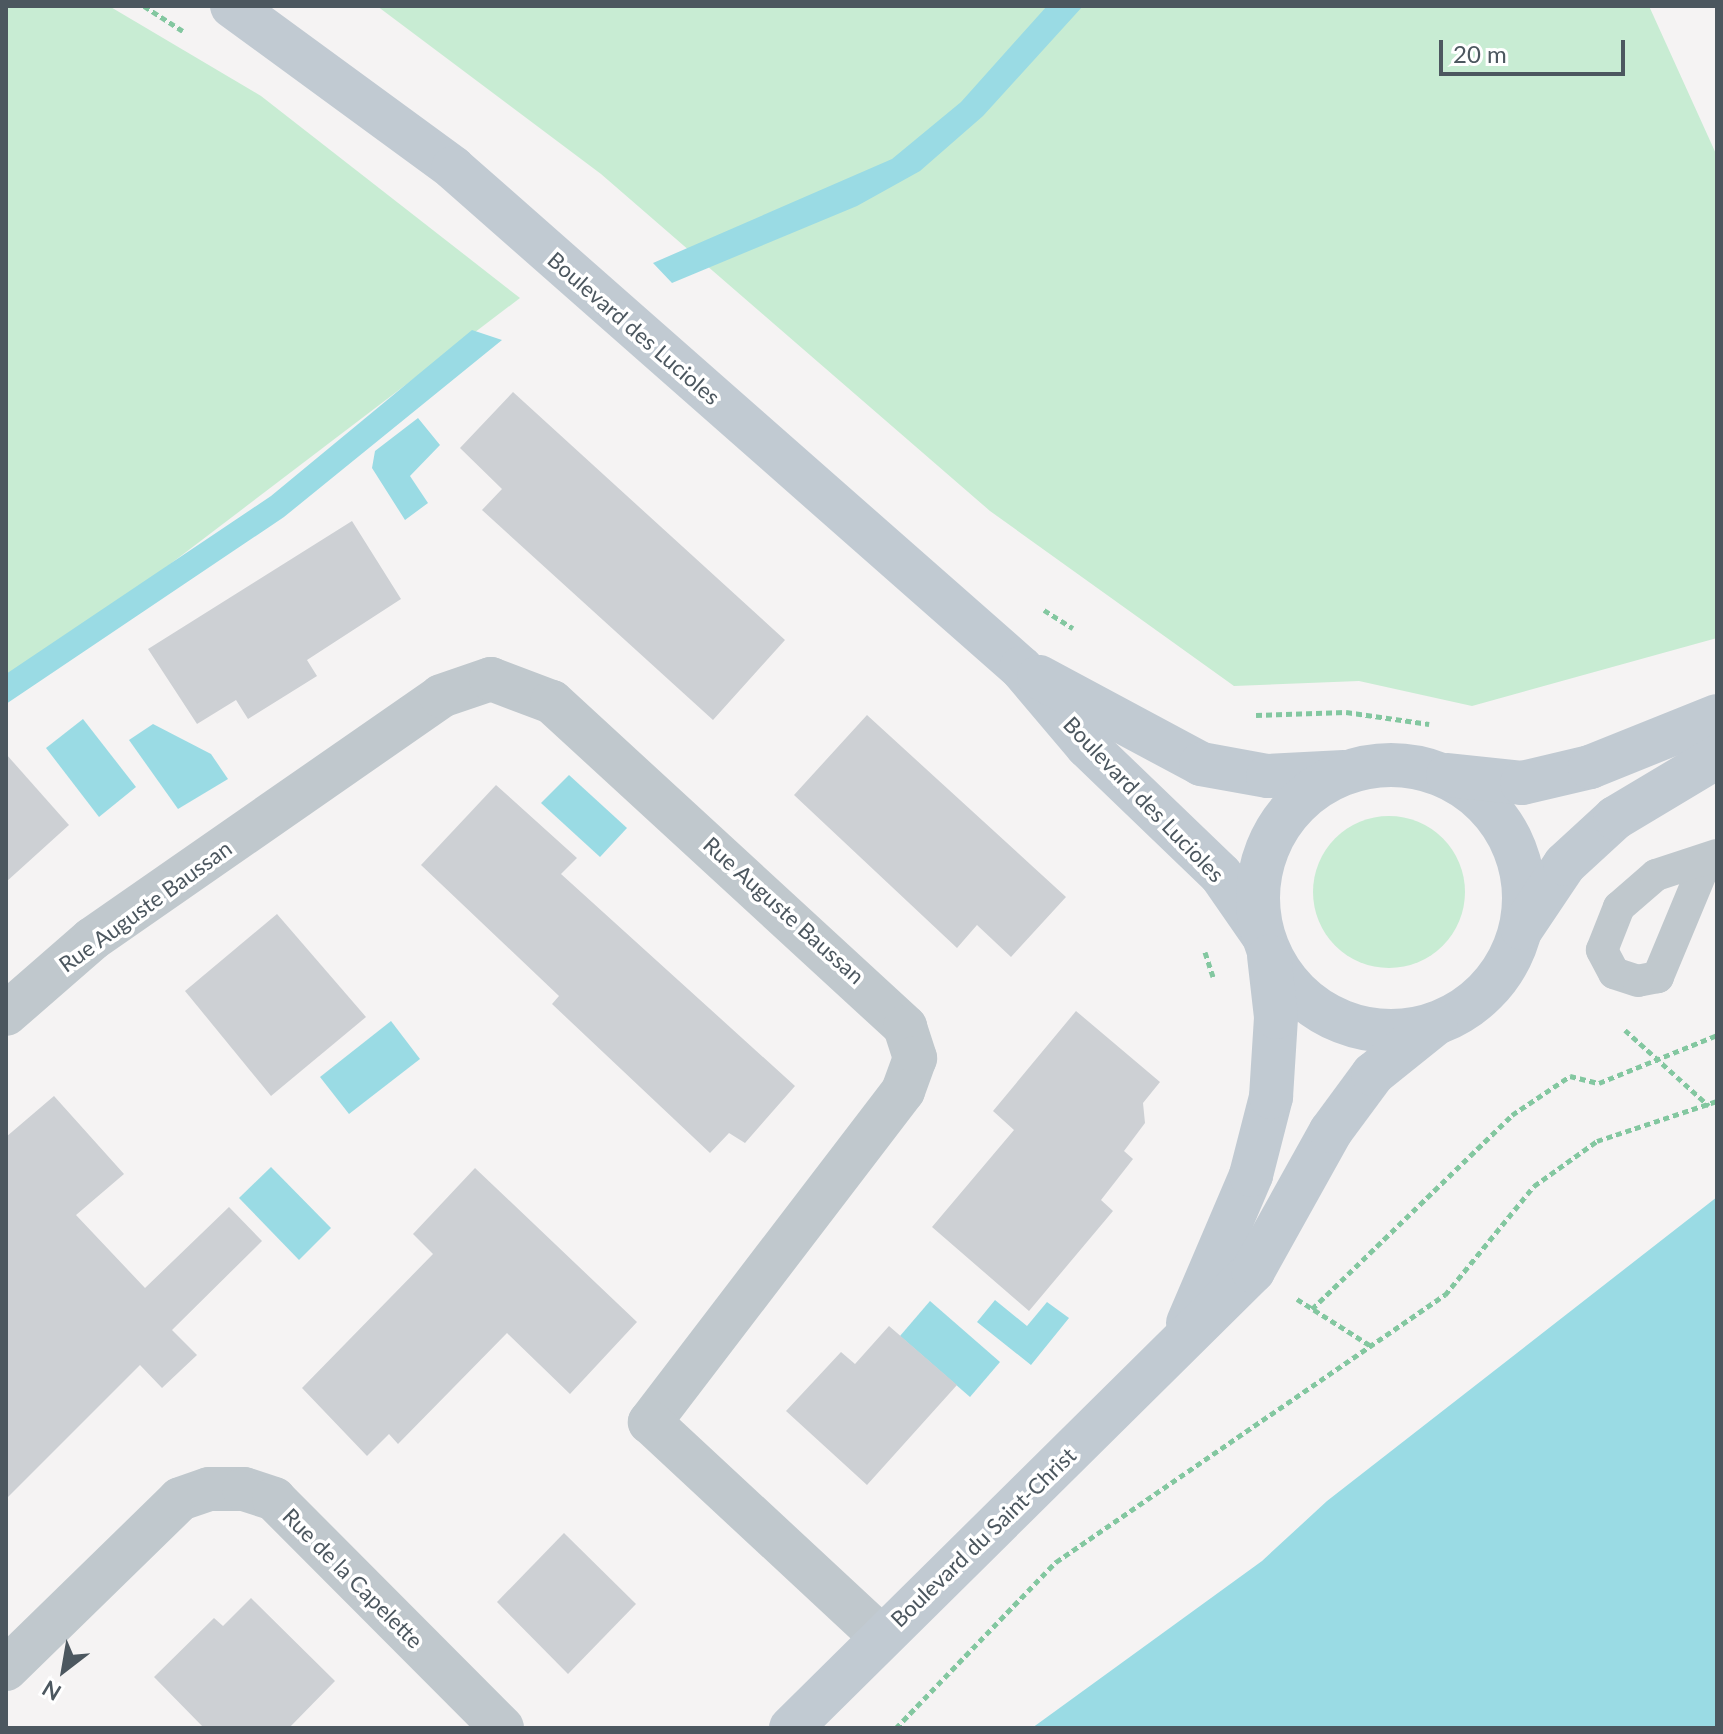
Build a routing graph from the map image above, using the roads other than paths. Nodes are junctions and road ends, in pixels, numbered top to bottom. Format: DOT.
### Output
graph roads {
  1 [pos="232,6"];
  2 [pos="1021,668"];
  3 [pos="1717,716"];
  4 [pos="1717,757"];
  5 [pos="1346,772"];
  6 [pos="1442,774"];
  7 [pos="1521,930"];
  8 [pos="1265,942"];
  9 [pos="6,1014"];
  10 [pos="1435,1024"];
  11 [pos="1177,1348"];
  12 [pos="881,1637"];
  13 [pos="6,1669"];
  14 [pos="502,1728"];
  15 [pos="791,1728"];
  1 -- 2 [label="street, Boulevard des Lucioles"];
  2 -- 5 [label="street, Boulevard des Lucioles"];
  2 -- 8 [label="street, Boulevard des Lucioles"];
  3 -- 6 [label="street"];
  4 -- 7 [label="street"];
  5 -- 6 [label="street"];
  5 -- 8 [label="street"];
  6 -- 7 [label="street"];
  7 -- 10 [label="street"];
  8 -- 10 [label="street"];
  8 -- 11 [label="street, Boulevard du Saint-Christ"];
  9 -- 12 [label="street, Rue Auguste Baussan"];
  10 -- 11 [label="street, Boulevard du Saint-Christ"];
  11 -- 12 [label="street, Boulevard du Saint-Christ"];
  12 -- 15 [label="street, Boulevard du Saint-Christ"];
  13 -- 14 [label="street, Rue de la Capelette"];
}
